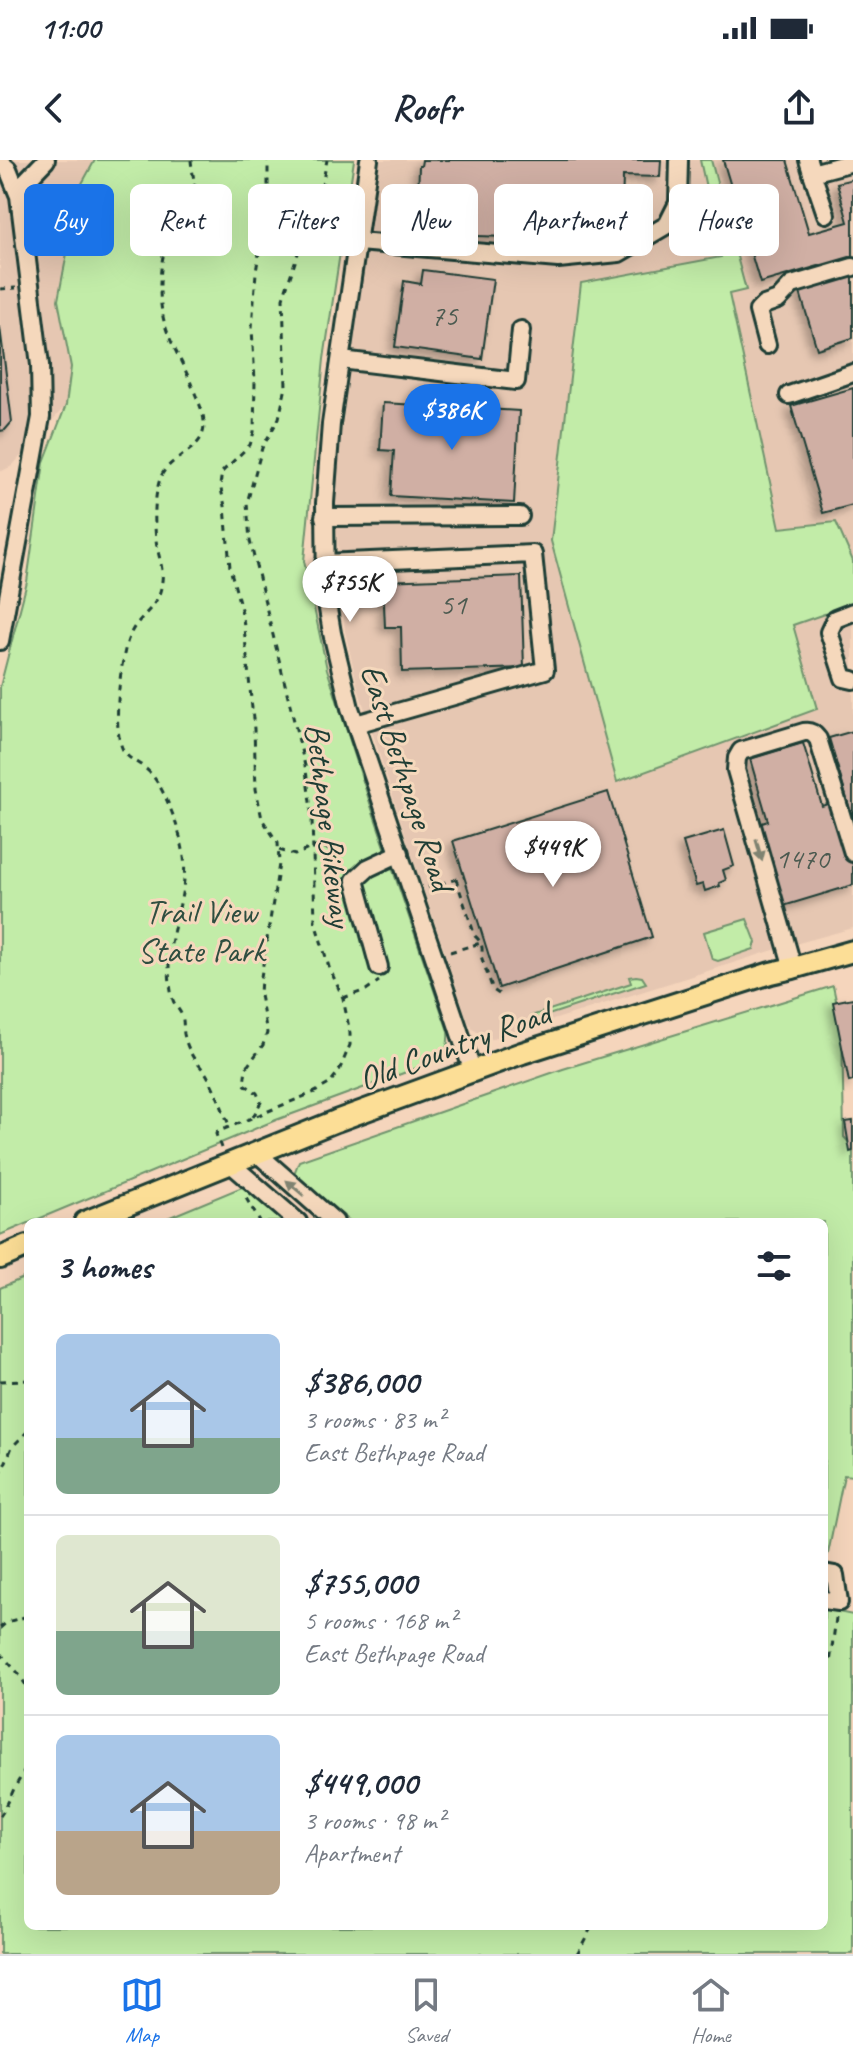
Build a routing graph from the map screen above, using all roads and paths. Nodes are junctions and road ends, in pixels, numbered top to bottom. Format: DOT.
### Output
graph roads {
  1 [pos="46,160"];
  2 [pos="191,160"];
  3 [pos="268,160"];
  4 [pos="327,160"];
  5 [pos="369,160"];
  6 [pos="679,160"];
  7 [pos="853,162"];
  8 [pos="5,163"];
  9 [pos="810,166"];
  10 [pos="17,190"];
  11 [pos="365,190"];
  12 [pos="826,214"];
  13 [pos="365,243"];
  14 [pos="356,256"];
  15 [pos="853,267"];
  16 [pos="21,287"];
  17 [pos="0,289"];
  18 [pos="521,330"];
  19 [pos="767,345"];
  20 [pos="341,360"];
  21 [pos="853,373"];
  22 [pos="789,395"];
  23 [pos="520,516"];
  24 [pos="324,517"];
  25 [pos="324,563"];
  26 [pos="853,612"];
  27 [pos="0,641"];
  28 [pos="853,680"];
  29 [pos="356,724"];
  30 [pos="313,847"];
  31 [pos="279,850"];
  32 [pos="400,853"];
  33 [pos="853,853"];
  34 [pos="464,877"];
  35 [pos="456,879"];
  36 [pos="355,880"];
  37 [pos="424,888"];
  38 [pos="482,943"];
  39 [pos="853,951"];
  40 [pos="446,953"];
  41 [pos="379,967"];
  42 [pos="793,968"];
  43 [pos="499,994"];
  44 [pos="343,998"];
  45 [pos="473,1072"];
  46 [pos="253,1117"];
  47 [pos="230,1127"];
  48 [pos="218,1142"];
  49 [pos="257,1153"];
  50 [pos="231,1164"];
  51 [pos="242,1191"];
  52 [pos="94,1218"];
  53 [pos="258,1218"];
  54 [pos="293,1218"];
  55 [pos="330,1218"];
  56 [pos="24,1248"];
  57 [pos="0,1258"];
  58 [pos="24,1380"];
  59 [pos="0,1381"];
  60 [pos="24,1435"];
  61 [pos="0,1476"];
  62 [pos="828,1574"];
  63 [pos="831,1601"];
  64 [pos="24,1617"];
  65 [pos="0,1628"];
  66 [pos="0,1653"];
  67 [pos="828,1665"];
  68 [pos="24,1682"];
  69 [pos="24,1773"];
  70 [pos="0,1816"];
  71 [pos="590,1930"];
  72 [pos="577,1954"];
  1 -- 10 [label="street"];
  2 -- 47 [label="path"];
  3 -- 31 [label="path"];
  4 -- 30 [label="path, Bethpage Bikeway"];
  5 -- 11 [label="street, East Bethpage Road"];
  6 -- 13 [label="street"];
  7 -- 9 [label="street"];
  8 -- 10 [label="street"];
  9 -- 12 [label="street"];
  10 -- 27 [label="street"];
  14 -- 20 [label="street, East Bethpage Road"];
  15 -- 19 [label="street"];
  16 -- 17 [label="path"];
  18 -- 20 [label="street"];
  20 -- 24 [label="street, East Bethpage Road"];
  21 -- 22 [label="street"];
  23 -- 24 [label="street"];
  24 -- 25 [label="street, East Bethpage Road"];
  25 -- 29 [label="street, East Bethpage Road"];
  25 -- 29 [label="street"];
  26 -- 28 [label="street"];
  29 -- 32 [label="street, East Bethpage Road"];
  30 -- 31 [label="path"];
  30 -- 36 [label="path"];
  30 -- 44 [label="path, Bethpage Bikeway"];
  31 -- 46 [label="path"];
  32 -- 36 [label="street"];
  32 -- 45 [label="street, East Bethpage Road"];
  33 -- 42 [label="street, one-way"];
  34 -- 35 [label="path"];
  35 -- 37 [label="path"];
  35 -- 38 [label="path"];
  36 -- 41 [label="street"];
  38 -- 40 [label="path"];
  38 -- 43 [label="path"];
  39 -- 42 [label="main road, Old Country Road"];
  41 -- 44 [label="path"];
  42 -- 45 [label="main road, Old Country Road"];
  44 -- 46 [label="path, Bethpage Bikeway"];
  45 -- 49 [label="main road, Old Country Road"];
  46 -- 47 [label="path, Bethpage Bikeway"];
  47 -- 48 [label="path, Bethpage Bikeway"];
  49 -- 50 [label="main road, Old Country Road"];
  55 -- 49 [label="street, one-way"];
  50 -- 52 [label="main road, Old Country Road"];
  50 -- 54 [label="street"];
  51 -- 53 [label="path"];
  56 -- 57 [label="main road"];
  58 -- 59 [label="path"];
  60 -- 61 [label="path"];
  62 -- 63 [label="street"];
  63 -- 67 [label="path"];
  64 -- 65 [label="path"];
  66 -- 68 [label="path"];
  69 -- 70 [label="path"];
  71 -- 72 [label="path"];
}
